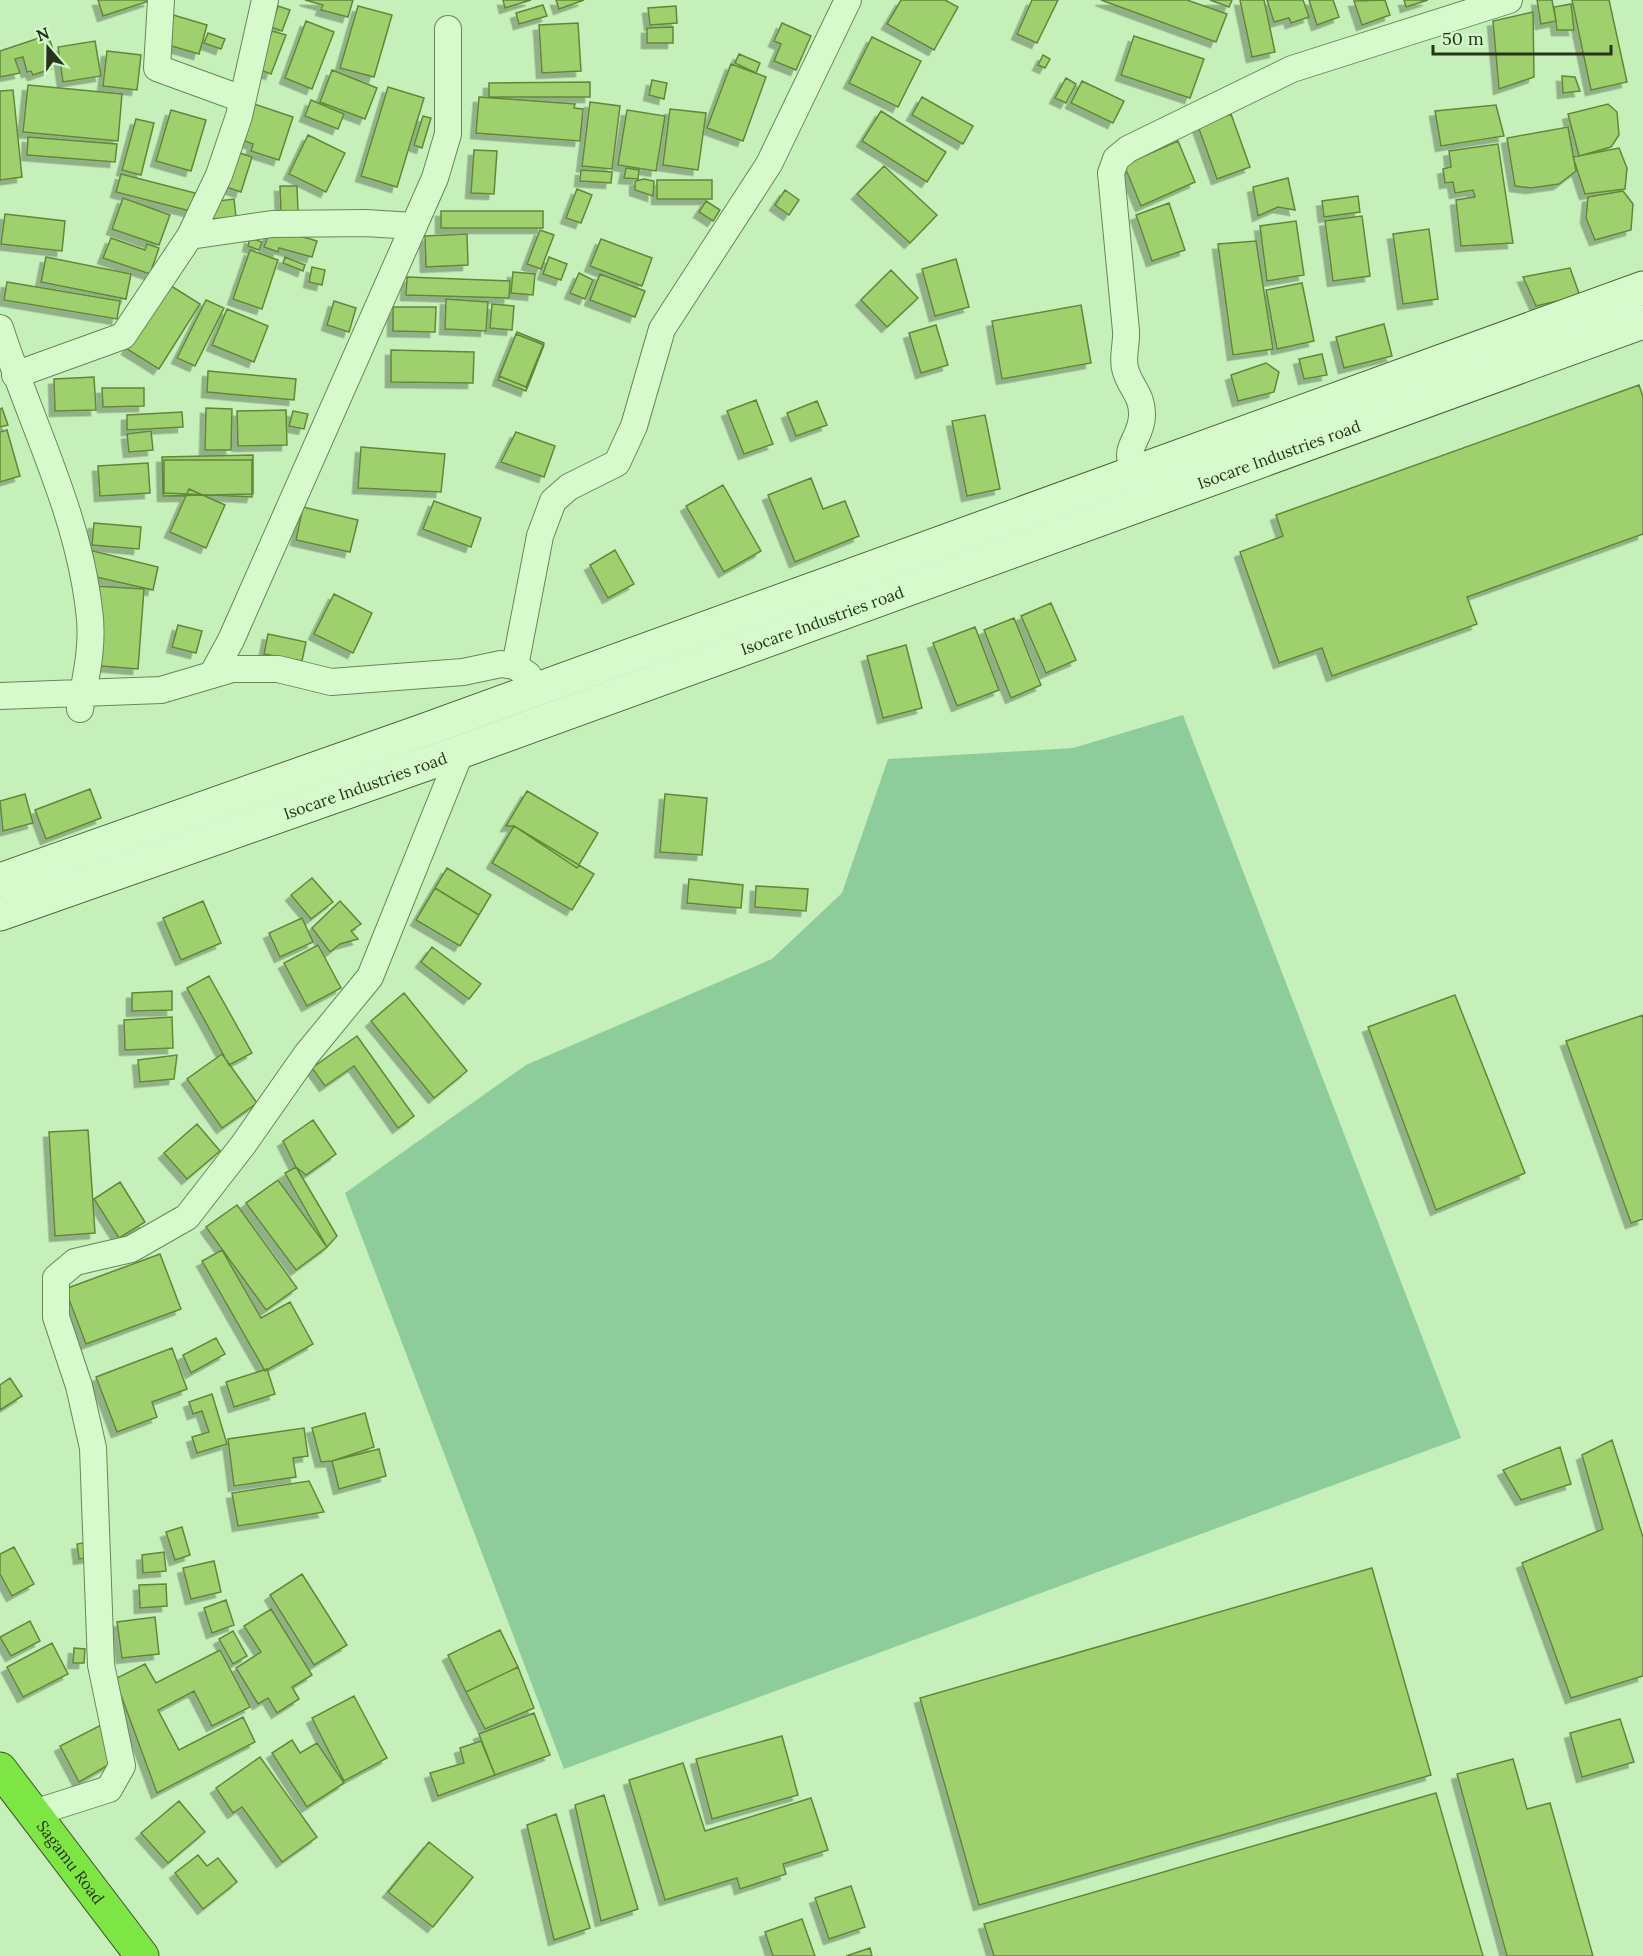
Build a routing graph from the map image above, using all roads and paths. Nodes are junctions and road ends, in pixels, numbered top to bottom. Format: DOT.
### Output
graph roads {
  1 [pos="161,0"];
  2 [pos="265,0"];
  3 [pos="848,0"];
  4 [pos="1509,0"];
  5 [pos="448,29"];
  6 [pos="242,99"];
  7 [pos="414,226"];
  8 [pos="190,236"];
  9 [pos="1643,288"];
  10 [pos="1643,322"];
  11 [pos="0,328"];
  12 [pos="15,375"];
  13 [pos="1136,471"];
  14 [pos="1058,500"];
  15 [pos="1071,531"];
  16 [pos="515,666"];
  17 [pos="212,675"];
  18 [pos="541,686"];
  19 [pos="0,696"];
  20 [pos="81,701"];
  21 [pos="461,751"];
  22 [pos="0,880"];
  23 [pos="1,911"];
  24 [pos="0,1769"];
  25 [pos="34,1813"];
  26 [pos="142,1956"];
  1 -- 6 [label="street"];
  2 -- 6 [label="street"];
  3 -- 16 [label="street"];
  4 -- 13 [label="street"];
  5 -- 7 [label="street"];
  6 -- 8 [label="street"];
  7 -- 8 [label="street"];
  7 -- 17 [label="street"];
  8 -- 12 [label="street"];
  9 -- 13 [label="street, Isocare Industries road"];
  10 -- 15 [label="street, Isocare Industries road"];
  11 -- 12 [label="street"];
  12 -- 20 [label="street"];
  13 -- 14 [label="street, Isocare Industries road"];
  14 -- 15 [label="street"];
  14 -- 18 [label="street, Isocare Industries road"];
  15 -- 21 [label="street, Isocare Industries road"];
  16 -- 17 [label="street"];
  16 -- 18 [label="street"];
  17 -- 20 [label="street"];
  18 -- 22 [label="street, Isocare Industries road"];
  19 -- 20 [label="street"];
  21 -- 23 [label="street, Isocare Industries road"];
  21 -- 25 [label="street"];
  24 -- 25 [label="highway, Sagamu Road"];
  25 -- 26 [label="highway, Sagamu Road"];
}
